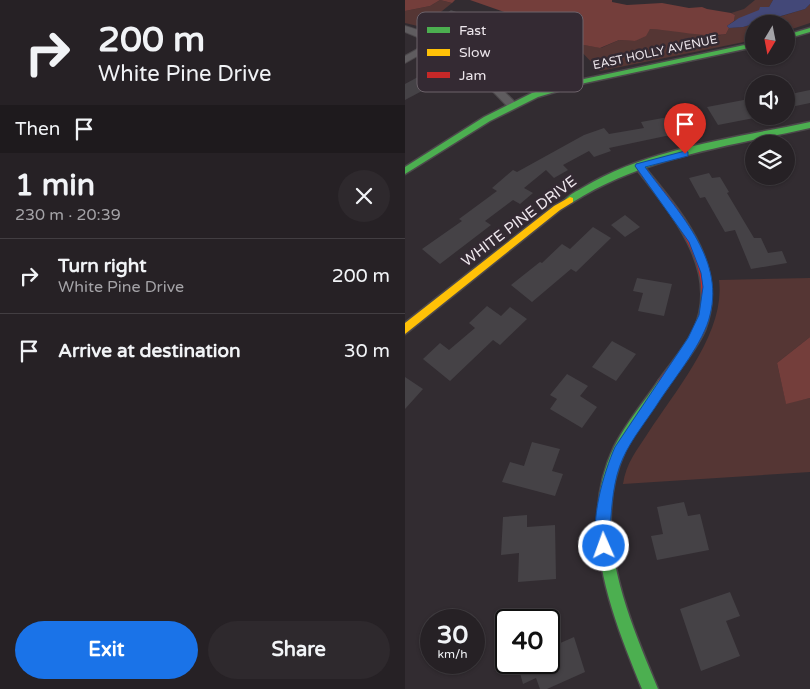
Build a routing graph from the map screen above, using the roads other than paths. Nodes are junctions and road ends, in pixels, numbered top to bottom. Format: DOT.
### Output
graph roads {
  1 [pos="405,29"];
  2 [pos="810,30"];
  3 [pos="417,33"];
  4 [pos="795,35"];
  5 [pos="745,47"];
  6 [pos="417,53"];
  7 [pos="405,60"];
  8 [pos="583,82"];
  9 [pos="499,92"];
  10 [pos="548,92"];
  11 [pos="512,105"];
  12 [pos="810,125"];
  13 [pos="639,166"];
  14 [pos="405,171"];
  15 [pos="405,329"];
  16 [pos="650,689"];
  1 -- 3 [label="street"];
  2 -- 4 [label="street"];
  5 -- 8 [label="street, EAST HOLLY AVENUE"];
  6 -- 7 [label="street"];
  9 -- 11 [label="street"];
  10 -- 11 [label="street, EAST HOLLY AVENUE"];
  11 -- 14 [label="street, EAST HOLLY AVENUE"];
  12 -- 13 [label="street, WHITE PINE DRIVE"];
  13 -- 15 [label="street, WHITE PINE DRIVE"];
  13 -- 16 [label="street"];
}
